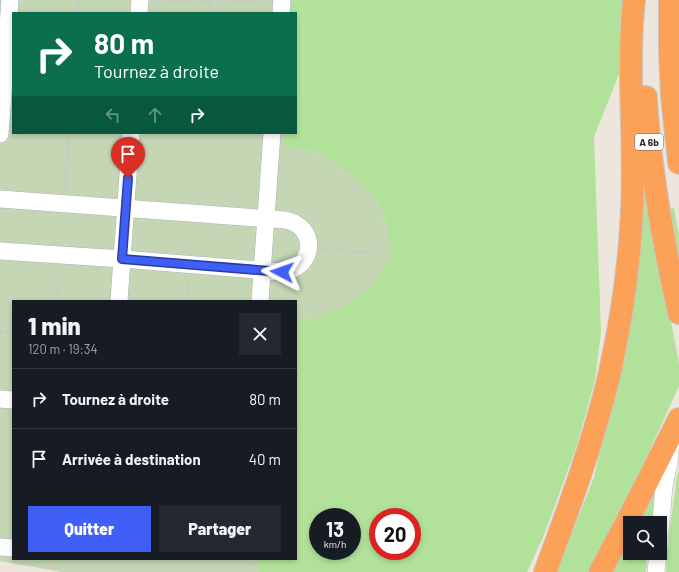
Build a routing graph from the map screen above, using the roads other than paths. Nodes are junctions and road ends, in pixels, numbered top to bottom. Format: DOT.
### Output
graph roads {
  1 [pos="10,0"];
  2 [pos="140,0"];
  3 [pos="634,0"];
  4 [pos="644,0"];
  5 [pos="670,0"];
  6 [pos="139,12"];
  7 [pos="7,52"];
  8 [pos="0,134"];
  9 [pos="130,134"];
  10 [pos="272,134"];
  11 [pos="679,163"];
  12 [pos="0,199"];
  13 [pos="126,209"];
  14 [pos="266,218"];
  15 [pos="0,251"];
  16 [pos="122,259"];
  17 [pos="262,270"];
  18 [pos="119,300"];
  19 [pos="260,300"];
  20 [pos="679,313"];
  21 [pos="0,399"];
  22 [pos="12,400"];
  23 [pos="675,428"];
  24 [pos="661,516"];
  25 [pos="0,546"];
  26 [pos="12,548"];
  27 [pos="657,560"];
  28 [pos="545,572"];
  29 [pos="600,572"];
  30 [pos="656,572"];
  1 -- 7 [label="lane"];
  2 -- 6 [label="lane"];
  3 -- 28 [label="highway"];
  4 -- 20 [label="highway, A 6b"];
  5 -- 11 [label="highway"];
  7 -- 8 [label="lane"];
  9 -- 13 [label="lane"];
  10 -- 14 [label="lane"];
  12 -- 13 [label="lane"];
  13 -- 14 [label="lane"];
  13 -- 16 [label="lane"];
  14 -- 17 [label="lane"];
  14 -- 17 [label="lane"];
  15 -- 16 [label="lane"];
  16 -- 17 [label="lane"];
  16 -- 18 [label="lane"];
  17 -- 19 [label="lane"];
  21 -- 22 [label="lane"];
  23 -- 24 [label="lane"];
  23 -- 29 [label="highway"];
  25 -- 26 [label="lane"];
  27 -- 30 [label="lane"];
}
